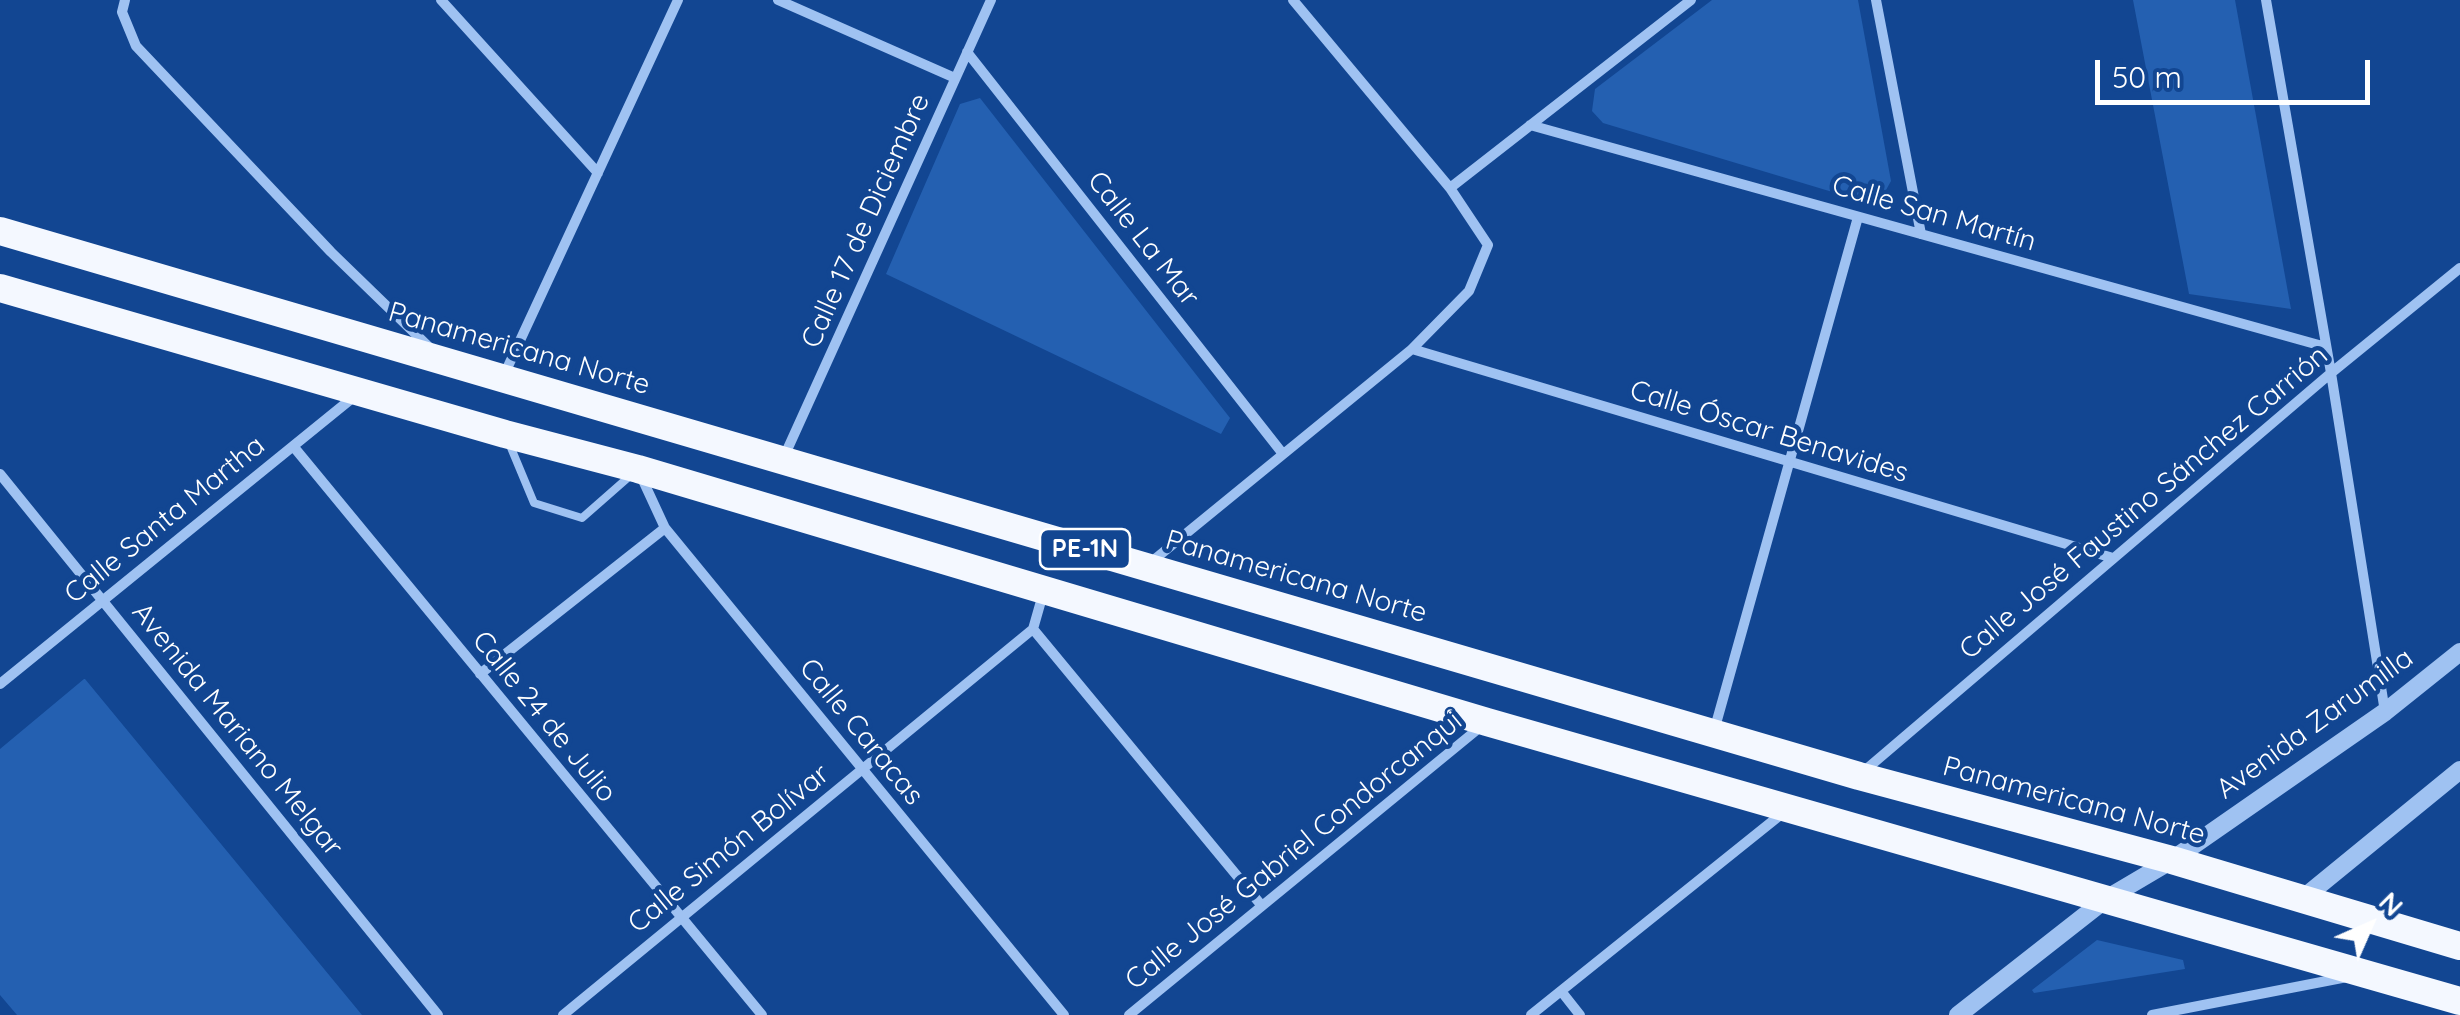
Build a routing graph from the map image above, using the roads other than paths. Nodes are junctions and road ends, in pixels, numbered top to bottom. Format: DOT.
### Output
graph roads {
  1 [pos="125,0"];
  2 [pos="440,0"];
  3 [pos="678,0"];
  4 [pos="778,0"];
  5 [pos="991,0"];
  6 [pos="1293,0"];
  7 [pos="1691,0"];
  8 [pos="1876,0"];
  9 [pos="2266,0"];
  10 [pos="967,52"];
  11 [pos="955,78"];
  12 [pos="1530,125"];
  13 [pos="598,173"];
  14 [pos="1450,188"];
  15 [pos="1858,217"];
  16 [pos="0,231"];
  17 [pos="1922,234"];
  18 [pos="2460,268"];
  19 [pos="0,288"];
  20 [pos="2326,347"];
  21 [pos="1412,349"];
  22 [pos="445,362"];
  23 [pos="2331,373"];
  24 [pos="503,378"];
  25 [pos="360,392"];
  26 [pos="505,434"];
  27 [pos="292,446"];
  28 [pos="1283,454"];
  29 [pos="782,460"];
  30 [pos="1789,462"];
  31 [pos="638,469"];
  32 [pos="0,474"];
  33 [pos="666,528"];
  34 [pos="2113,558"];
  35 [pos="1146,566"];
  36 [pos="1044,591"];
  37 [pos="102,600"];
  38 [pos="1033,629"];
  39 [pos="2460,652"];
  40 [pos="480,674"];
  41 [pos="0,684"];
  42 [pos="2385,712"];
  43 [pos="1487,722"];
  44 [pos="1713,733"];
  45 [pos="863,769"];
  46 [pos="2460,770"];
  47 [pos="1859,776"];
  48 [pos="1788,808"];
  49 [pos="2172,860"];
  50 [pos="2106,899"];
  51 [pos="2301,900"];
  52 [pos="1262,906"];
  53 [pos="680,918"];
  54 [pos="2460,946"];
  55 [pos="2365,974"];
  56 [pos="1561,991"];
  57 [pos="2460,1001"];
  58 [pos="438,1015"];
  59 [pos="563,1015"];
  60 [pos="762,1015"];
  61 [pos="1064,1015"];
  62 [pos="1129,1015"];
  63 [pos="1531,1015"];
  64 [pos="1580,1015"];
  65 [pos="1958,1015"];
  66 [pos="2152,1015"];
  1 -- 22 [label="street"];
  2 -- 13 [label="street"];
  3 -- 13 [label="street"];
  4 -- 11 [label="street"];
  5 -- 10 [label="street, Calle 17 de Diciembre"];
  6 -- 14 [label="street"];
  7 -- 12 [label="street"];
  8 -- 17 [label="street"];
  9 -- 20 [label="street"];
  10 -- 11 [label="street, Calle 17 de Diciembre"];
  10 -- 28 [label="street, Calle La Mar"];
  11 -- 29 [label="street, Calle 17 de Diciembre"];
  12 -- 14 [label="street"];
  12 -- 15 [label="street, Calle San Martín"];
  13 -- 24 [label="street"];
  14 -- 21 [label="street"];
  15 -- 17 [label="street, Calle San Martín"];
  15 -- 30 [label="street"];
  16 -- 22 [label="highway, Panamericana Norte / PE-1N"];
  17 -- 20 [label="street, Calle San Martín"];
  18 -- 23 [label="street, Calle José Faustino Sánchez Carrión"];
  19 -- 25 [label="highway, PE-1N"];
  20 -- 23 [label="street"];
  21 -- 28 [label="street"];
  21 -- 30 [label="street, Calle Óscar Benavides"];
  22 -- 24 [label="highway, Panamericana Norte / PE-1N"];
  23 -- 34 [label="street, Calle José Faustino Sánchez Carrión"];
  23 -- 42 [label="street"];
  24 -- 29 [label="highway, Panamericana Norte / PE-1N"];
  25 -- 26 [label="highway, PE-1N"];
  25 -- 27 [label="street, Calle Santa Martha"];
  26 -- 31 [label="highway, PE-1N"];
  26 -- 31 [label="lane"];
  27 -- 37 [label="street, Calle Santa Martha"];
  27 -- 40 [label="street, Calle 24 de Julio"];
  28 -- 35 [label="street"];
  29 -- 35 [label="highway, Panamericana Norte / PE-1N"];
  30 -- 34 [label="street, Calle Óscar Benavides"];
  30 -- 44 [label="street"];
  31 -- 33 [label="street, Calle Caracas"];
  31 -- 36 [label="highway, PE-1N"];
  32 -- 37 [label="street, Avenida Mariano Melgar"];
  33 -- 40 [label="street"];
  33 -- 45 [label="street, Calle Caracas"];
  34 -- 47 [label="street, Calle José Faustino Sánchez Carrión"];
  35 -- 44 [label="highway, Panamericana Norte / PE-1N"];
  36 -- 38 [label="street"];
  36 -- 43 [label="highway, PE-1N"];
  37 -- 41 [label="street, Calle Santa Martha"];
  37 -- 58 [label="street, Avenida Mariano Melgar"];
  38 -- 45 [label="street, Calle Simón Bolívar"];
  38 -- 52 [label="street"];
  39 -- 42 [label="street, Avenida Zarumilla"];
  40 -- 53 [label="street, Calle 24 de Julio"];
  42 -- 49 [label="street, Avenida Zarumilla"];
  43 -- 48 [label="highway, PE-1N"];
  43 -- 52 [label="street, Calle José Gabriel Condorcanqui"];
  44 -- 47 [label="highway, Panamericana Norte / PE-1N"];
  45 -- 53 [label="street, Calle Simón Bolívar"];
  45 -- 61 [label="street, Calle Caracas"];
  46 -- 51 [label="street"];
  47 -- 49 [label="highway, Panamericana Norte / PE-1N"];
  48 -- 50 [label="highway, PE-1N"];
  48 -- 56 [label="street"];
  49 -- 50 [label="street, Avenida Zarumilla"];
  49 -- 51 [label="highway, Panamericana Norte / PE-1N"];
  50 -- 55 [label="highway, PE-1N"];
  50 -- 65 [label="street, Avenida Zarumilla"];
  51 -- 54 [label="highway, Panamericana Norte / PE-1N"];
  52 -- 62 [label="street, Calle José Gabriel Condorcanqui"];
  53 -- 59 [label="street, Calle Simón Bolívar"];
  53 -- 60 [label="street, Calle 24 de Julio"];
  55 -- 57 [label="highway, PE-1N"];
  55 -- 66 [label="street"];
  56 -- 63 [label="street"];
  56 -- 64 [label="street"];
}
